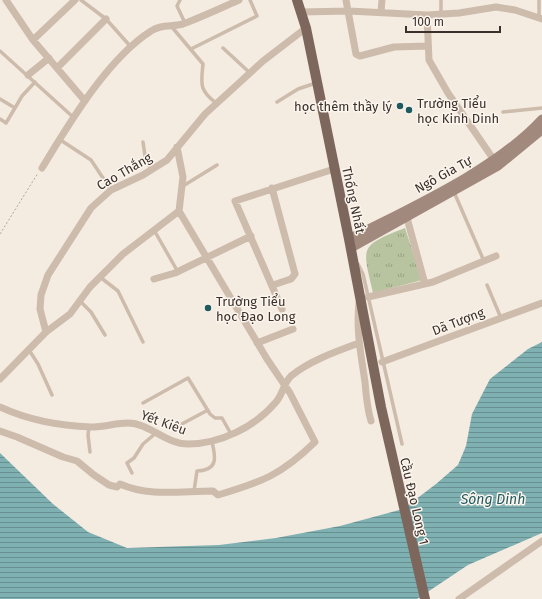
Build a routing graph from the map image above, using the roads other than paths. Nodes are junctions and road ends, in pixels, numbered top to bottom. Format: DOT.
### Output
graph roads {
  1 [pos="6,0"];
  2 [pos="75,0"];
  3 [pos="81,0"];
  4 [pos="180,0"];
  5 [pos="239,0"];
  6 [pos="250,0"];
  7 [pos="297,0"];
  8 [pos="346,0"];
  9 [pos="382,0"];
  10 [pos="442,0"];
  11 [pos="539,0"];
  12 [pos="349,11"];
  13 [pos="301,12"];
  14 [pos="381,12"];
  15 [pos="441,14"];
  16 [pos="427,15"];
  17 [pos="106,19"];
  18 [pos="541,19"];
  19 [pos="185,23"];
  20 [pos="171,26"];
  21 [pos="306,28"];
  22 [pos="33,40"];
  23 [pos="428,46"];
  24 [pos="131,48"];
  25 [pos="223,48"];
  26 [pos="191,49"];
  27 [pos="0,51"];
  28 [pos="49,58"];
  29 [pos="57,68"];
  30 [pos="250,73"];
  31 [pos="28,75"];
  32 [pos="35,82"];
  33 [pos="317,83"];
  34 [pos="0,99"];
  35 [pos="85,101"];
  36 [pos="276,102"];
  37 [pos="217,104"];
  38 [pos="15,108"];
  39 [pos="542,108"];
  40 [pos="503,112"];
  41 [pos="73,117"];
  42 [pos="0,119"];
  43 [pos="542,119"];
  44 [pos="542,130"];
  45 [pos="59,139"];
  46 [pos="143,142"];
  47 [pos="177,147"];
  48 [pos="496,163"];
  49 [pos="217,164"];
  50 [pos="42,168"];
  51 [pos="334,169"];
  52 [pos="151,170"];
  53 [pos="182,186"];
  54 [pos="272,188"];
  55 [pos="111,190"];
  56 [pos="454,191"];
  57 [pos="441,195"];
  58 [pos="179,211"];
  59 [pos="405,214"];
  60 [pos="154,230"];
  61 [pos="251,236"];
  62 [pos="351,247"];
  63 [pos="496,256"];
  64 [pos="207,259"];
  65 [pos="484,261"];
  66 [pos="178,272"];
  67 [pos="100,277"];
  68 [pos="154,279"];
  69 [pos="273,284"];
  70 [pos="425,284"];
  71 [pos="487,285"];
  72 [pos="364,298"];
  73 [pos="80,301"];
  74 [pos="542,303"];
  75 [pos="282,309"];
  76 [pos="501,318"];
  77 [pos="293,329"];
  78 [pos="46,332"];
  79 [pos="105,335"];
  80 [pos="143,342"];
  81 [pos="359,342"];
  82 [pos="257,343"];
  83 [pos="29,350"];
  84 [pos="382,362"];
  85 [pos="0,379"];
  86 [pos="284,384"];
  87 [pos="52,395"];
  88 [pos="143,404"];
  89 [pos="0,407"];
  90 [pos="381,407"];
  91 [pos="208,410"];
  92 [pos="371,422"];
  93 [pos="90,426"];
  94 [pos="178,426"];
  95 [pos="0,431"];
  96 [pos="156,433"];
  97 [pos="231,435"];
  98 [pos="212,441"];
  99 [pos="402,444"];
  100 [pos="90,452"];
  101 [pos="132,473"];
  102 [pos="194,491"];
  103 [pos="542,542"];
  104 [pos="425,599"];
  105 [pos="459,599"];
  1 -- 22 [label="street"];
  2 -- 22 [label="street"];
  3 -- 17 [label="lane"];
  4 -- 19 [label="lane"];
  5 -- 19 [label="street"];
  6 -- 26 [label="lane"];
  7 -- 13 [label="main road, Thống Nhất"];
  8 -- 12 [label="street"];
  9 -- 14 [label="street"];
  10 -- 15 [label="lane"];
  11 -- 18 [label="lane"];
  12 -- 13 [label="street"];
  12 -- 14 [label="street"];
  12 -- 23 [label="street"];
  13 -- 21 [label="main road, Thống Nhất"];
  14 -- 16 [label="street"];
  15 -- 16 [label="street"];
  15 -- 18 [label="street"];
  16 -- 23 [label="street"];
  17 -- 24 [label="lane"];
  17 -- 29 [label="street"];
  19 -- 20 [label="street"];
  20 -- 24 [label="street"];
  20 -- 26 [label="lane"];
  21 -- 30 [label="street, Cao Thắng"];
  21 -- 33 [label="main road, Thống Nhất"];
  22 -- 28 [label="street"];
  23 -- 48 [label="street"];
  24 -- 35 [label="street"];
  25 -- 30 [label="lane"];
  26 -- 37 [label="lane"];
  27 -- 31 [label="lane"];
  28 -- 29 [label="street"];
  28 -- 31 [label="street"];
  29 -- 35 [label="street"];
  30 -- 37 [label="street, Cao Thắng"];
  31 -- 32 [label="lane"];
  32 -- 38 [label="lane"];
  32 -- 41 [label="lane"];
  33 -- 36 [label="lane"];
  33 -- 51 [label="main road, Thống Nhất"];
  34 -- 38 [label="lane"];
  35 -- 41 [label="street"];
  37 -- 47 [label="street, Cao Thắng"];
  38 -- 42 [label="lane"];
  39 -- 40 [label="lane"];
  41 -- 45 [label="street"];
  43 -- 48 [label="main road, Ngô Gia Tự"];
  44 -- 48 [label="main road, Ngô Gia Tự"];
  45 -- 50 [label="street"];
  45 -- 55 [label="lane"];
  46 -- 52 [label="lane"];
  47 -- 52 [label="street, Cao Thắng"];
  47 -- 53 [label="street"];
  48 -- 56 [label="main road, Ngô Gia Tự"];
  48 -- 57 [label="main road, Ngô Gia Tự"];
  49 -- 53 [label="lane"];
  51 -- 54 [label="street"];
  51 -- 62 [label="main road, Thống Nhất"];
  52 -- 55 [label="street, Cao Thắng"];
  53 -- 58 [label="street"];
  54 -- 61 [label="street"];
  54 -- 69 [label="street"];
  55 -- 78 [label="street, Cao Thắng"];
  56 -- 57 [label="main road, Ngô Gia Tự"];
  56 -- 65 [label="lane"];
  57 -- 59 [label="main road, Ngô Gia Tự"];
  58 -- 60 [label="street"];
  58 -- 64 [label="street"];
  59 -- 62 [label="main road, Ngô Gia Tự"];
  59 -- 70 [label="street"];
  60 -- 66 [label="lane"];
  60 -- 67 [label="street"];
  61 -- 64 [label="street"];
  61 -- 69 [label="street"];
  62 -- 72 [label="main road, Thống Nhất"];
  63 -- 65 [label="street"];
  64 -- 66 [label="street"];
  64 -- 82 [label="street"];
  65 -- 70 [label="street"];
  66 -- 68 [label="street"];
  67 -- 73 [label="street"];
  67 -- 80 [label="lane"];
  69 -- 75 [label="street"];
  70 -- 72 [label="street"];
  71 -- 76 [label="lane"];
  72 -- 81 [label="street"];
  72 -- 84 [label="lane"];
  72 -- 90 [label="main road, Thống Nhất"];
  73 -- 78 [label="street"];
  73 -- 79 [label="lane"];
  74 -- 76 [label="street, Dã Tượng"];
  76 -- 84 [label="street, Dã Tượng"];
  77 -- 82 [label="street"];
  78 -- 83 [label="street"];
  81 -- 86 [label="street, Yết Kiêu"];
  81 -- 92 [label="street"];
  82 -- 86 [label="street"];
  83 -- 85 [label="street"];
  83 -- 87 [label="lane"];
  84 -- 99 [label="lane"];
  86 -- 97 [label="street, Yết Kiêu"];
  86 -- 102 [label="street"];
  88 -- 91 [label="lane"];
  89 -- 93 [label="street, Yết Kiêu"];
  90 -- 104 [label="main road, Cầu Đạo Long 1"];
  91 -- 94 [label="lane"];
  91 -- 97 [label="lane"];
  93 -- 96 [label="street, Yết Kiêu"];
  93 -- 100 [label="lane"];
  95 -- 102 [label="street"];
  96 -- 98 [label="street, Yết Kiêu"];
  96 -- 101 [label="lane"];
  97 -- 98 [label="street, Yết Kiêu"];
  98 -- 102 [label="lane"];
  103 -- 105 [label="street"];
}
